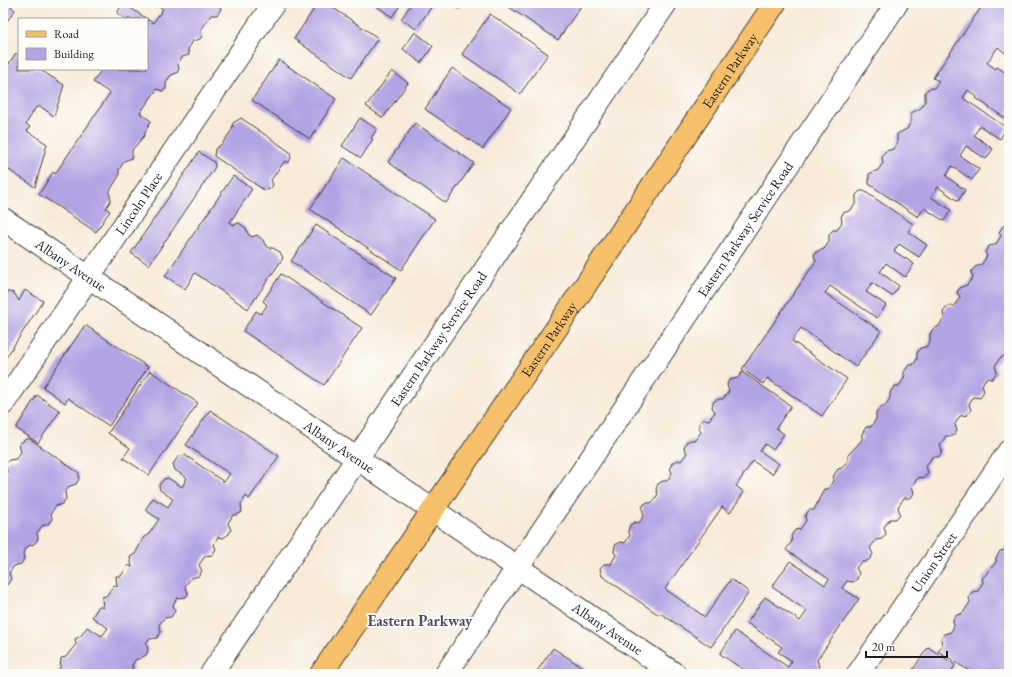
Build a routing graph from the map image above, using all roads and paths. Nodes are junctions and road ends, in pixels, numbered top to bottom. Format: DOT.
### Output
graph roads {
  1 [pos="274,3"];
  2 [pos="666,3"];
  3 [pos="775,3"];
  4 [pos="897,3"];
  5 [pos="3,220"];
  6 [pos="89,277"];
  7 [pos="3,404"];
  8 [pos="1009,451"];
  9 [pos="357,459"];
  10 [pos="432,510"];
  11 [pos="518,568"];
  12 [pos="211,674"];
  13 [pos="321,674"];
  14 [pos="446,674"];
  15 [pos="675,674"];
  16 [pos="858,674"];
  1 -- 6 [label="street, Lincoln Place"];
  2 -- 9 [label="street, Eastern Parkway Service Road"];
  3 -- 10 [label="main road, Eastern Parkway"];
  4 -- 11 [label="street, Eastern Parkway Service Road"];
  5 -- 6 [label="street, Albany Avenue"];
  6 -- 7 [label="street, Lincoln Place"];
  6 -- 9 [label="street, Albany Avenue"];
  8 -- 16 [label="street, Union Street"];
  9 -- 10 [label="street, Albany Avenue"];
  9 -- 12 [label="street, Eastern Parkway Service Road"];
  10 -- 11 [label="street, Albany Avenue"];
  10 -- 13 [label="main road, Eastern Parkway"];
  11 -- 14 [label="street, Eastern Parkway Service Road"];
  11 -- 15 [label="street, Albany Avenue"];
}
